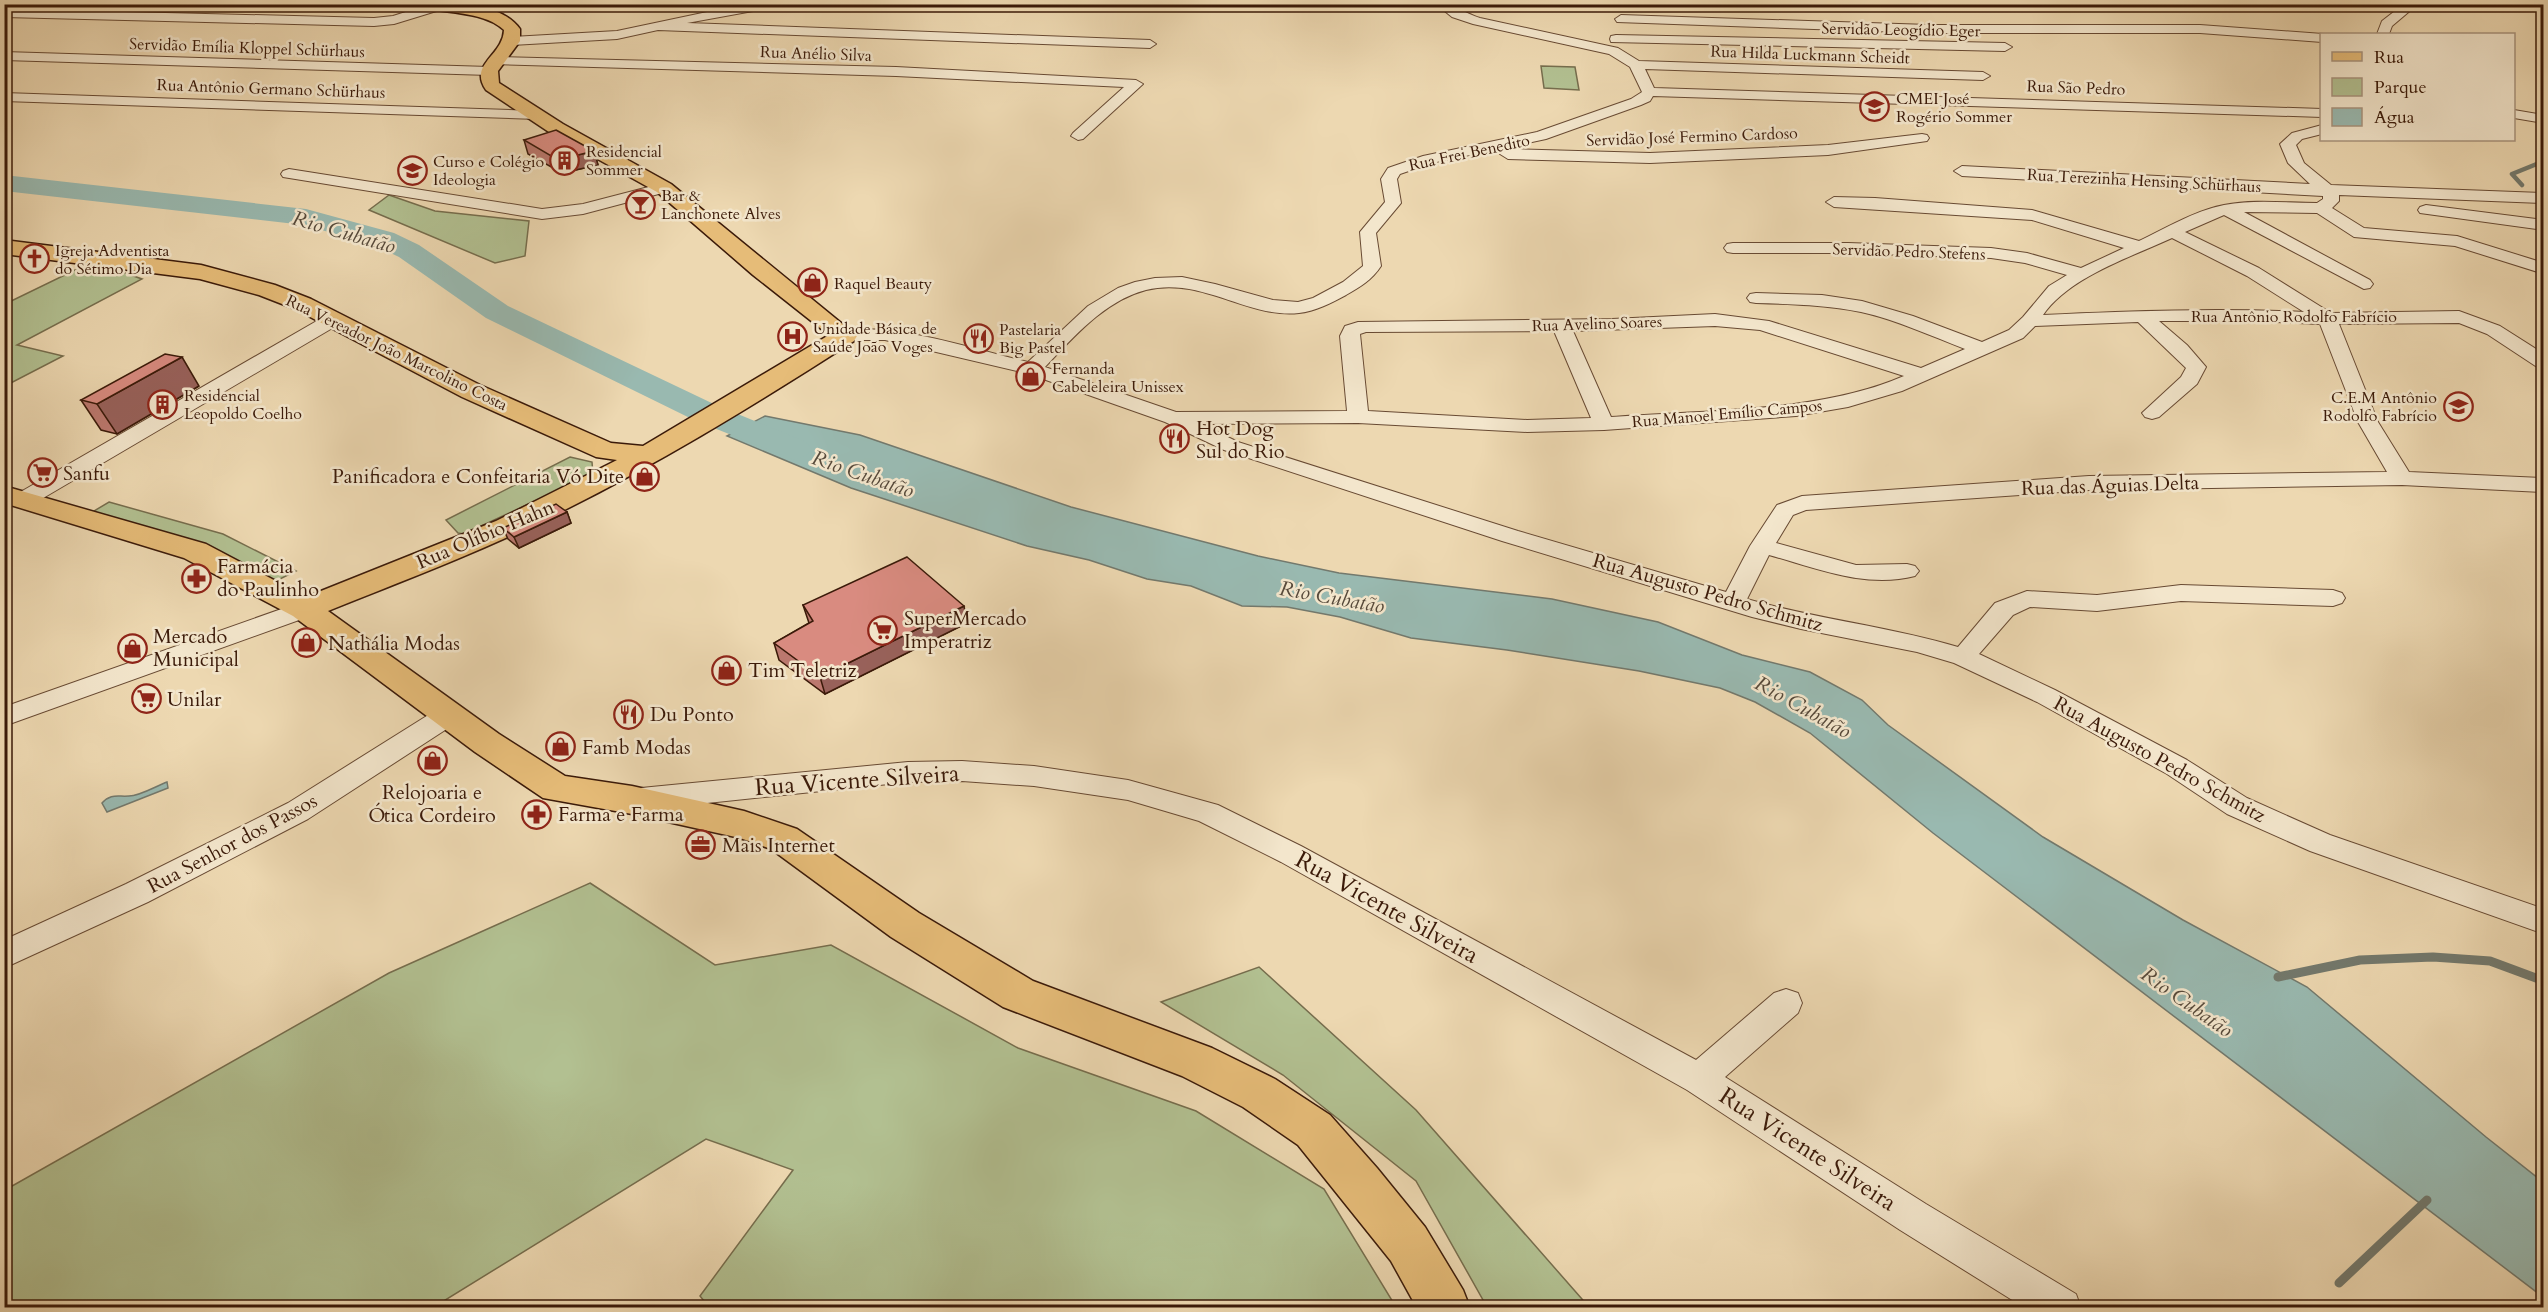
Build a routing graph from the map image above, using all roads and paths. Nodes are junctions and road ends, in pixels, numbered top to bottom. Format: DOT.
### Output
graph roads {
  1 [pos="770,4"];
  2 [pos="1442,4"];
  3 [pos="434,5"];
  4 [pos="2408,5"];
  5 [pos="1734,11"];
  6 [pos="4,13"];
  7 [pos="1622,14"];
  8 [pos="658,26"];
  9 [pos="2383,33"];
  10 [pos="2320,38"];
  11 [pos="512,41"];
  12 [pos="1150,44"];
  13 [pos="1614,45"];
  14 [pos="2006,47"];
  15 [pos="4,56"];
  16 [pos="1636,65"];
  17 [pos="492,66"];
  18 [pos="1983,76"];
  19 [pos="1649,92"];
  20 [pos="4,98"];
  21 [pos="2544,105"];
  22 [pos="2515,106"];
  23 [pos="2320,113"];
  24 [pos="2515,114"];
  25 [pos="537,115"];
  26 [pos="2544,119"];
  27 [pos="2320,130"];
  28 [pos="1078,136"];
  29 [pos="1922,138"];
  30 [pos="1463,153"];
  31 [pos="1962,171"];
  32 [pos="290,174"];
  33 [pos="664,188"];
  34 [pos="2544,198"];
  35 [pos="2324,199"];
  36 [pos="1834,202"];
  37 [pos="2226,209"];
  38 [pos="2544,225"];
  39 [pos="2172,232"];
  40 [pos="4,247"];
  41 [pos="2140,247"];
  42 [pos="1734,248"];
  43 [pos="2544,269"];
  44 [pos="2082,274"];
  45 [pos="2364,284"];
  46 [pos="1756,298"];
  47 [pos="2142,316"];
  48 [pos="2327,319"];
  49 [pos="334,320"];
  50 [pos="2030,321"];
  51 [pos="1561,325"];
  52 [pos="845,336"];
  53 [pos="1980,348"];
  54 [pos="2544,363"];
  55 [pos="1032,369"];
  56 [pos="1923,375"];
  57 [pos="2152,413"];
  58 [pos="1358,417"];
  59 [pos="1172,418"];
  60 [pos="1604,424"];
  61 [pos="610,462"];
  62 [pos="2402,478"];
  63 [pos="2544,485"];
  64 [pos="15,496"];
  65 [pos="1762,546"];
  66 [pos="1907,571"];
  67 [pos="2333,598"];
  68 [pos="1732,603"];
  69 [pos="304,609"];
  70 [pos="1963,657"];
  71 [pos="450,714"];
  72 [pos="4,717"];
  73 [pos="632,800"];
  74 [pos="2544,922"];
  75 [pos="4,955"];
  76 [pos="1786,1003"];
  77 [pos="1699,1079"];
  78 [pos="1445,1308"];
  79 [pos="2062,1308"];
  1 -- 8 [label="street"];
  2 -- 13 [label="street"];
  3 -- 6 [label="street"];
  3 -- 11 [label="main road"];
  4 -- 9 [label="street"];
  5 -- 7 [label="street"];
  7 -- 10 [label="street"];
  7 -- 13 [label="street"];
  8 -- 11 [label="street"];
  8 -- 12 [label="street"];
  11 -- 17 [label="main road"];
  13 -- 14 [label="street, Servidão Leogídio Eger"];
  13 -- 16 [label="street"];
  15 -- 17 [label="street, Servidão Emília Kloppel Schürhaus"];
  16 -- 18 [label="street, Rua Hilda Luckmann Scheidt"];
  16 -- 19 [label="street"];
  17 -- 25 [label="main road"];
  17 -- 28 [label="street, Rua Anélio Silva"];
  19 -- 23 [label="street, Rua São Pedro"];
  19 -- 30 [label="street, Rua Frei Benedito"];
  20 -- 25 [label="street, Rua Antônio Germano Schürhaus"];
  21 -- 22 [label="street"];
  24 -- 26 [label="street"];
  25 -- 33 [label="main road"];
  27 -- 35 [label="street"];
  29 -- 30 [label="street, Servidão José Fermino Cardoso"];
  30 -- 55 [label="street, Rua Frei Benedito"];
  31 -- 35 [label="street, Rua Terezinha Hensing Schürhaus"];
  32 -- 33 [label="street"];
  33 -- 52 [label="main road"];
  34 -- 35 [label="street"];
  35 -- 37 [label="street, Rua Manoel Emílio Campos"];
  35 -- 38 [label="street"];
  35 -- 43 [label="street"];
  36 -- 41 [label="street"];
  37 -- 39 [label="street, Rua Manoel Emílio Campos"];
  37 -- 45 [label="street"];
  39 -- 41 [label="street, Rua Manoel Emílio Campos"];
  39 -- 48 [label="street"];
  40 -- 49 [label="main road, Rua Vereador João Marcolino Costa"];
  41 -- 44 [label="street, Rua Manoel Emílio Campos"];
  42 -- 44 [label="street, Servidão Pedro Stefens"];
  44 -- 50 [label="street, Rua Manoel Emílio Campos"];
  46 -- 53 [label="street"];
  47 -- 48 [label="street, Rua Antônio Rodolfo Fabrício"];
  47 -- 50 [label="street, Rua Antônio Rodolfo Fabrício"];
  47 -- 57 [label="street"];
  48 -- 54 [label="street, Rua Antônio Rodolfo Fabrício"];
  48 -- 62 [label="street"];
  49 -- 61 [label="main road, Rua Vereador João Marcolino Costa"];
  49 -- 64 [label="street"];
  50 -- 53 [label="street, Rua Manoel Emílio Campos"];
  51 -- 56 [label="street, Rua Avelino Soares"];
  51 -- 58 [label="street, Rua Avelino Soares"];
  51 -- 60 [label="street"];
  52 -- 55 [label="street, Rua Augusto Pedro Schmitz"];
  52 -- 61 [label="main road, Rua Olíbio Hahn"];
  53 -- 56 [label="street, Rua Manoel Emílio Campos"];
  55 -- 59 [label="street, Rua Augusto Pedro Schmitz"];
  56 -- 60 [label="street, Rua Manoel Emílio Campos"];
  58 -- 59 [label="street, Rua Manoel Emílio Campos"];
  58 -- 60 [label="street, Rua Manoel Emílio Campos"];
  59 -- 68 [label="street, Rua Augusto Pedro Schmitz"];
  61 -- 69 [label="main road, Rua Olíbio Hahn"];
  62 -- 63 [label="street, Rua das Águias Delta"];
  62 -- 65 [label="street, Rua das Águias Delta"];
  64 -- 69 [label="main road"];
  65 -- 66 [label="street"];
  65 -- 68 [label="street, Rua das Águias Delta"];
  67 -- 70 [label="street"];
  68 -- 70 [label="street, Rua Augusto Pedro Schmitz"];
  69 -- 71 [label="main road"];
  69 -- 72 [label="street"];
  70 -- 74 [label="street, Rua Augusto Pedro Schmitz"];
  71 -- 73 [label="main road"];
  71 -- 75 [label="street, Rua Senhor dos Passos"];
  73 -- 77 [label="street, Rua Vicente Silveira"];
  73 -- 78 [label="main road"];
  76 -- 77 [label="street"];
  77 -- 79 [label="street, Rua Vicente Silveira"];
}
